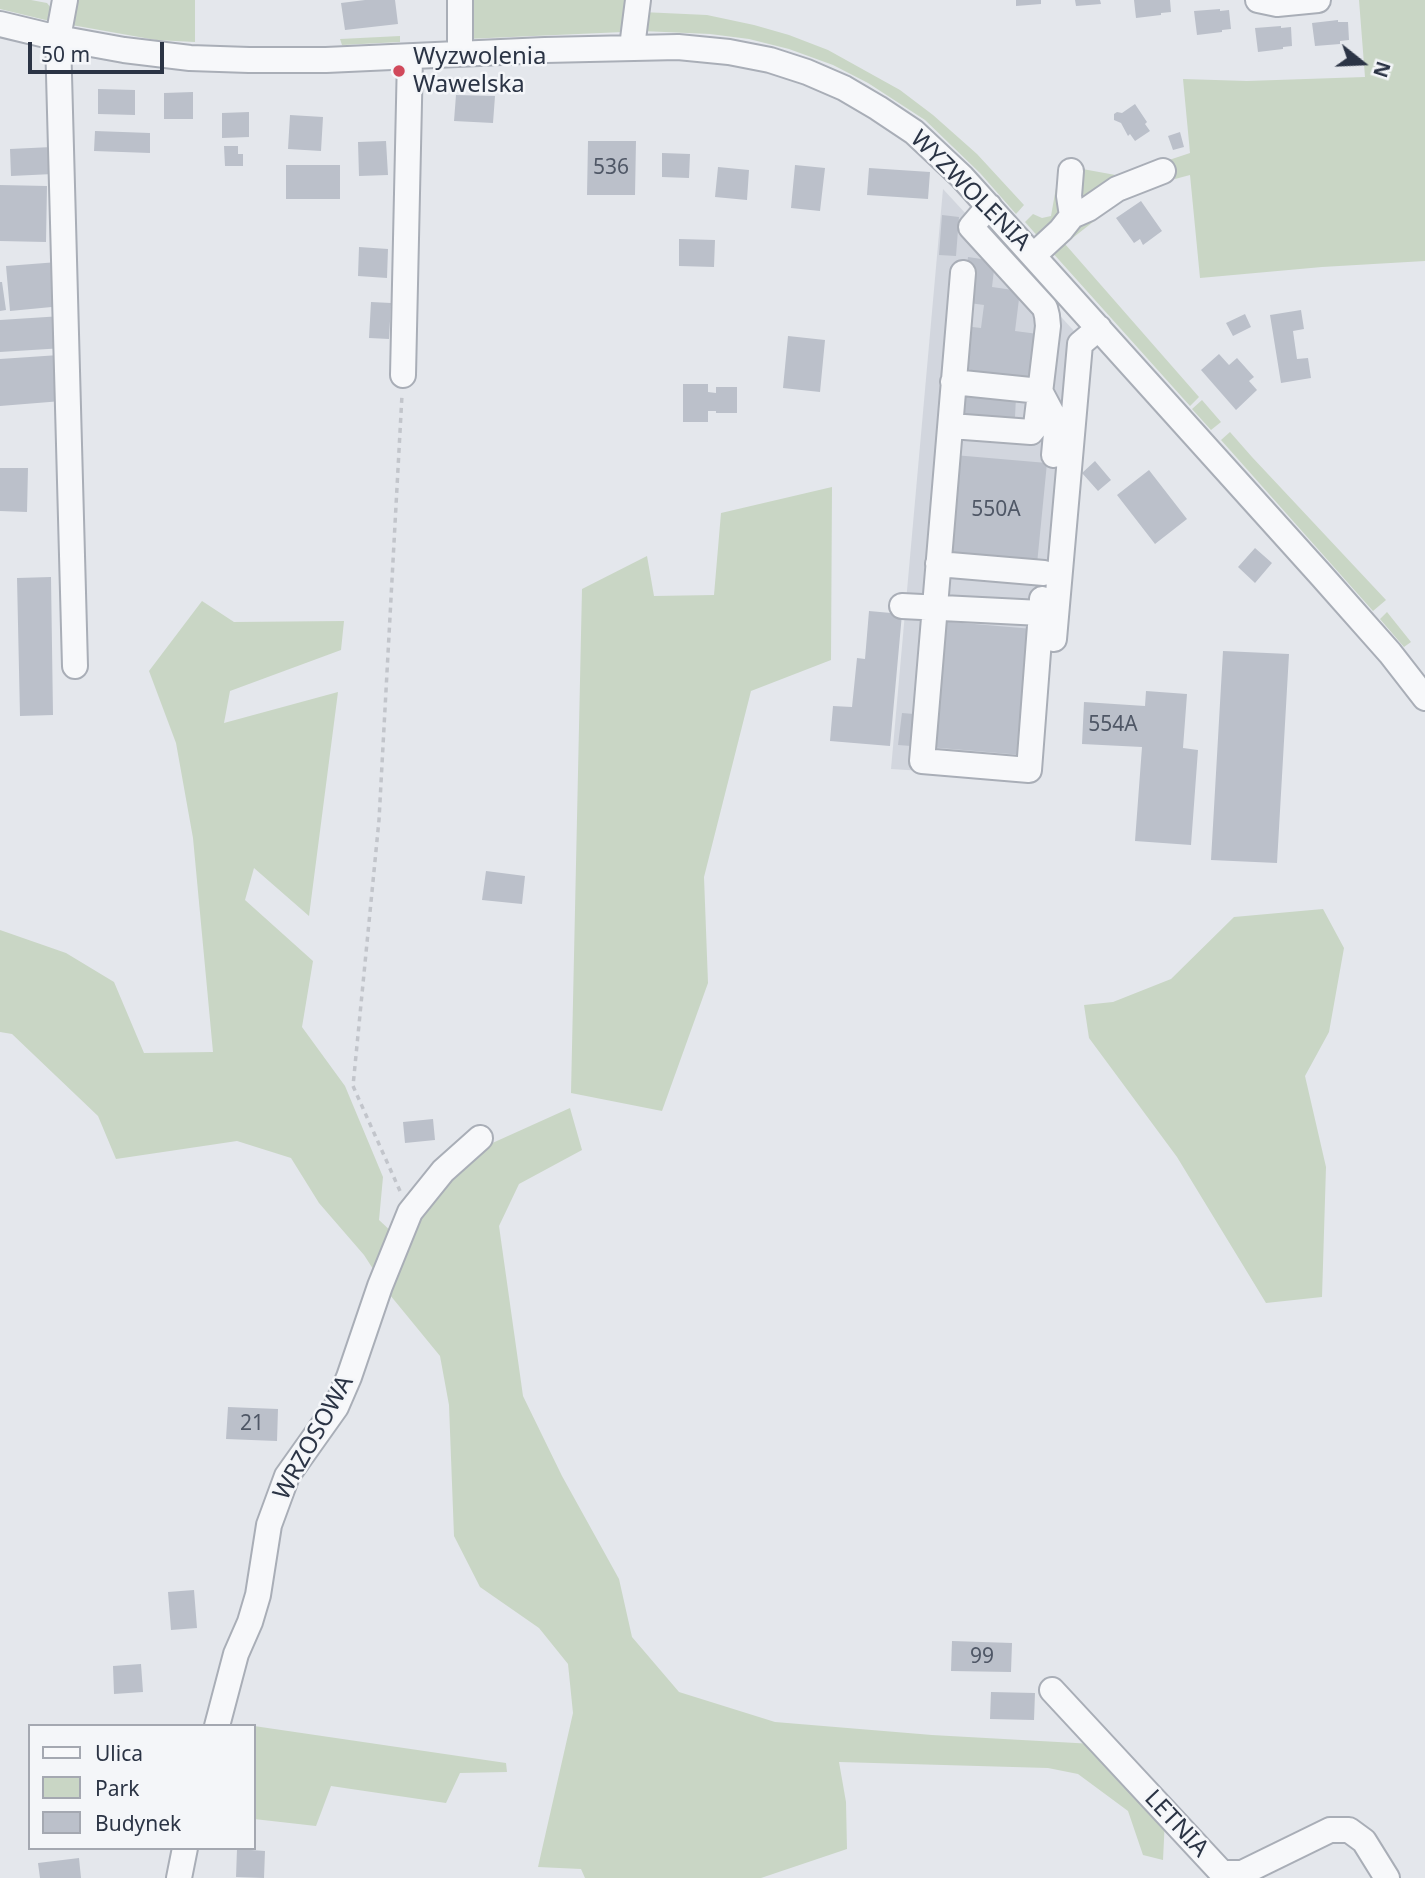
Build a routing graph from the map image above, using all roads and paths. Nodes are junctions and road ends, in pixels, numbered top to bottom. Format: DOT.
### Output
graph roads {
  1 [pos="65,0"];
  2 [pos="460,0"];
  3 [pos="638,0"];
  4 [pos="1258,0"];
  5 [pos="1318,0"];
  6 [pos="0,24"];
  7 [pos="58,38"];
  8 [pos="632,47"];
  9 [pos="460,54"];
  10 [pos="410,57"];
  11 [pos="1071,171"];
  12 [pos="1163,171"];
  13 [pos="989,206"];
  14 [pos="1072,216"];
  15 [pos="1034,255"];
  16 [pos="963,273"];
  17 [pos="1090,336"];
  18 [pos="1045,343"];
  19 [pos="403,375"];
  20 [pos="954,382"];
  21 [pos="1040,391"];
  22 [pos="951,426"];
  23 [pos="938,564"];
  24 [pos="1045,573"];
  25 [pos="902,606"];
  26 [pos="934,607"];
  27 [pos="1041,613"];
  28 [pos="75,666"];
  29 [pos="1425,698"];
  30 [pos="1042,775"];
  31 [pos="480,1138"];
  32 [pos="410,1212"];
  33 [pos="1052,1690"];
  34 [pos="218,1724"];
  35 [pos="185,1850"];
  36 [pos="179,1878"];
  37 [pos="1387,1878"];
  1 -- 7 [label="street"];
  2 -- 9 [label="street"];
  3 -- 8 [label="street"];
  4 -- 5 [label="street"];
  6 -- 7 [label="street, WYZWOLENIA"];
  7 -- 10 [label="street, WYZWOLENIA"];
  7 -- 28 [label="street"];
  8 -- 9 [label="street, WYZWOLENIA"];
  8 -- 13 [label="street, WYZWOLENIA"];
  9 -- 10 [label="street, WYZWOLENIA"];
  10 -- 19 [label="street"];
  11 -- 14 [label="street"];
  12 -- 14 [label="street"];
  13 -- 15 [label="street, WYZWOLENIA"];
  13 -- 18 [label="street"];
  14 -- 15 [label="street"];
  15 -- 17 [label="street, WYZWOLENIA"];
  16 -- 20 [label="street"];
  17 -- 18 [label="street"];
  17 -- 29 [label="street, WYZWOLENIA"];
  17 -- 30 [label="street"];
  18 -- 21 [label="street"];
  19 -- 32 [label="path"];
  20 -- 21 [label="street"];
  20 -- 22 [label="street"];
  21 -- 22 [label="street"];
  21 -- 24 [label="street"];
  22 -- 23 [label="street"];
  23 -- 24 [label="street"];
  23 -- 26 [label="street"];
  24 -- 27 [label="street"];
  25 -- 26 [label="street"];
  26 -- 27 [label="street"];
  26 -- 27 [label="street"];
  31 -- 32 [label="street, WRZOSOWA"];
  32 -- 34 [label="street, WRZOSOWA"];
  33 -- 37 [label="street, LETNIA"];
  35 -- 36 [label="street"];
}
